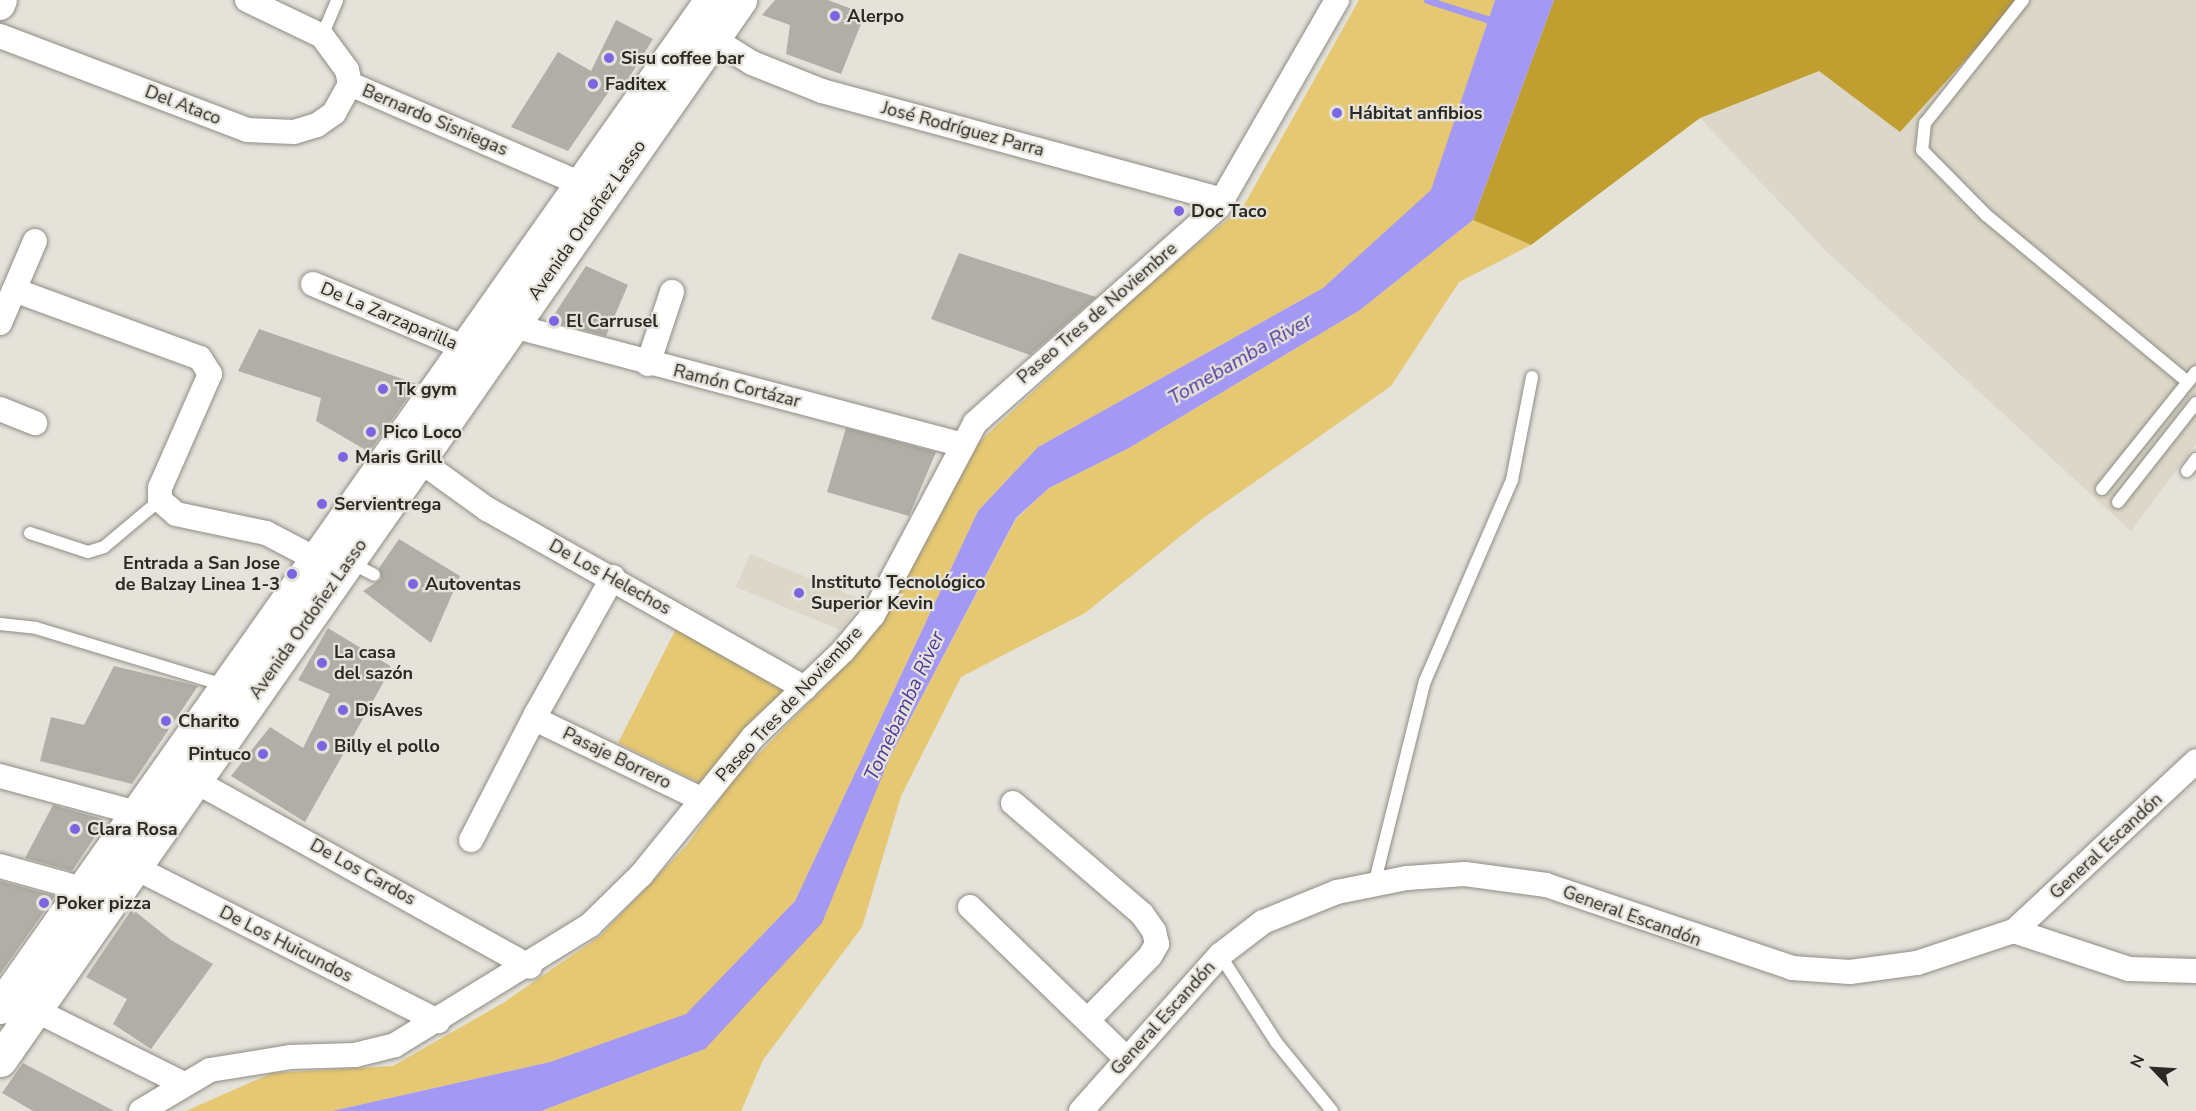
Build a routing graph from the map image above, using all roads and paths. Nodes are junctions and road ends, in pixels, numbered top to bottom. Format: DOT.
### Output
graph roads {
  1 [pos="2,0"];
  2 [pos="247,0"];
  3 [pos="337,0"];
  4 [pos="711,0"];
  5 [pos="740,0"];
  6 [pos="2023,0"];
  7 [pos="1332,1"];
  8 [pos="0,5"];
  9 [pos="0,36"];
  10 [pos="322,36"];
  11 [pos="712,38"];
  12 [pos="350,84"];
  13 [pos="581,184"];
  14 [pos="1223,200"];
  15 [pos="35,242"];
  16 [pos="313,284"];
  17 [pos="14,290"];
  18 [pos="672,292"];
  19 [pos="0,323"];
  20 [pos="513,326"];
  21 [pos="465,348"];
  22 [pos="648,364"];
  23 [pos="2196,372"];
  24 [pos="1532,377"];
  25 [pos="2188,382"];
  26 [pos="2196,403"];
  27 [pos="0,409"];
  28 [pos="35,423"];
  29 [pos="961,444"];
  30 [pos="2196,459"];
  31 [pos="419,460"];
  32 [pos="2187,471"];
  33 [pos="2102,489"];
  34 [pos="160,500"];
  35 [pos="2118,502"];
  36 [pos="30,532"];
  37 [pos="316,559"];
  38 [pos="614,577"];
  39 [pos="0,624"];
  40 [pos="226,686"];
  41 [pos="805,688"];
  42 [pos="536,714"];
  43 [pos="2196,761"];
  44 [pos="0,776"];
  45 [pos="195,781"];
  46 [pos="701,799"];
  47 [pos="1013,803"];
  48 [pos="137,813"];
  49 [pos="471,840"];
  50 [pos="0,866"];
  51 [pos="134,867"];
  52 [pos="1374,885"];
  53 [pos="83,889"];
  54 [pos="970,907"];
  55 [pos="2014,931"];
  56 [pos="1220,955"];
  57 [pos="530,967"];
  58 [pos="2196,971"];
  59 [pos="11,1001"];
  60 [pos="1088,1020"];
  61 [pos="438,1021"];
  62 [pos="1127,1059"];
  63 [pos="0,1060"];
  64 [pos="182,1083"];
  65 [pos="141,1111"];
  66 [pos="1081,1111"];
  67 [pos="1332,1111"];
  1 -- 8 [label="street"];
  2 -- 10 [label="street, Bernardo Sisniegas"];
  3 -- 10 [label="lane"];
  4 -- 13 [label="main road, Avenida Ordoñez Lasso"];
  5 -- 11 [label="main road, Avenida Ordoñez Lasso"];
  6 -- 25 [label="lane"];
  7 -- 14 [label="street, Paseo Tres de Noviembre"];
  9 -- 12 [label="street, Del Ataco"];
  10 -- 12 [label="street, Bernardo Sisniegas"];
  11 -- 14 [label="street, José Rodríguez Parra"];
  11 -- 20 [label="main road, Avenida Ordoñez Lasso"];
  12 -- 13 [label="street, Bernardo Sisniegas"];
  13 -- 21 [label="main road, Avenida Ordoñez Lasso"];
  14 -- 29 [label="street, Paseo Tres de Noviembre"];
  15 -- 17 [label="street"];
  16 -- 21 [label="street, De La Zarzaparilla"];
  17 -- 19 [label="street"];
  17 -- 34 [label="street"];
  18 -- 22 [label="street"];
  20 -- 22 [label="street, Ramón Cortázar"];
  20 -- 31 [label="main road, Avenida Ordoñez Lasso"];
  21 -- 37 [label="main road, Avenida Ordoñez Lasso"];
  22 -- 29 [label="street, Ramón Cortázar"];
  23 -- 25 [label="lane"];
  24 -- 52 [label="lane"];
  25 -- 33 [label="lane"];
  26 -- 35 [label="lane"];
  27 -- 28 [label="street"];
  29 -- 41 [label="street, Paseo Tres de Noviembre"];
  30 -- 32 [label="lane"];
  31 -- 38 [label="street, De Los Helechos"];
  31 -- 45 [label="main road, Avenida Ordoñez Lasso"];
  34 -- 36 [label="lane"];
  34 -- 37 [label="street"];
  37 -- 40 [label="main road, Avenida Ordoñez Lasso"];
  38 -- 41 [label="street, De Los Helechos"];
  38 -- 42 [label="street"];
  39 -- 40 [label="lane"];
  40 -- 48 [label="main road, Avenida Ordoñez Lasso"];
  41 -- 46 [label="street, Paseo Tres de Noviembre"];
  42 -- 46 [label="street, Pasaje Borrero"];
  42 -- 49 [label="street"];
  43 -- 55 [label="street, General Escandón"];
  44 -- 48 [label="street"];
  45 -- 51 [label="main road, Avenida Ordoñez Lasso"];
  45 -- 57 [label="street, De Los Cardos"];
  46 -- 57 [label="street, Paseo Tres de Noviembre"];
  47 -- 60 [label="street"];
  48 -- 53 [label="main road, Avenida Ordoñez Lasso"];
  50 -- 53 [label="street"];
  51 -- 59 [label="main road, Avenida Ordoñez Lasso"];
  51 -- 61 [label="street, De Los Huicundos"];
  52 -- 55 [label="street, General Escandón"];
  52 -- 56 [label="street, General Escandón"];
  53 -- 59 [label="main road, Avenida Ordoñez Lasso"];
  54 -- 60 [label="street"];
  55 -- 58 [label="street"];
  56 -- 62 [label="street, General Escandón"];
  56 -- 67 [label="lane"];
  57 -- 61 [label="street, Paseo Tres de Noviembre"];
  59 -- 63 [label="main road, Avenida Ordoñez Lasso"];
  59 -- 64 [label="street"];
  60 -- 62 [label="street"];
  61 -- 64 [label="street, Paseo Tres de Noviembre"];
  62 -- 66 [label="street, General Escandón"];
  64 -- 65 [label="street, Paseo Tres de Noviembre"];
}
